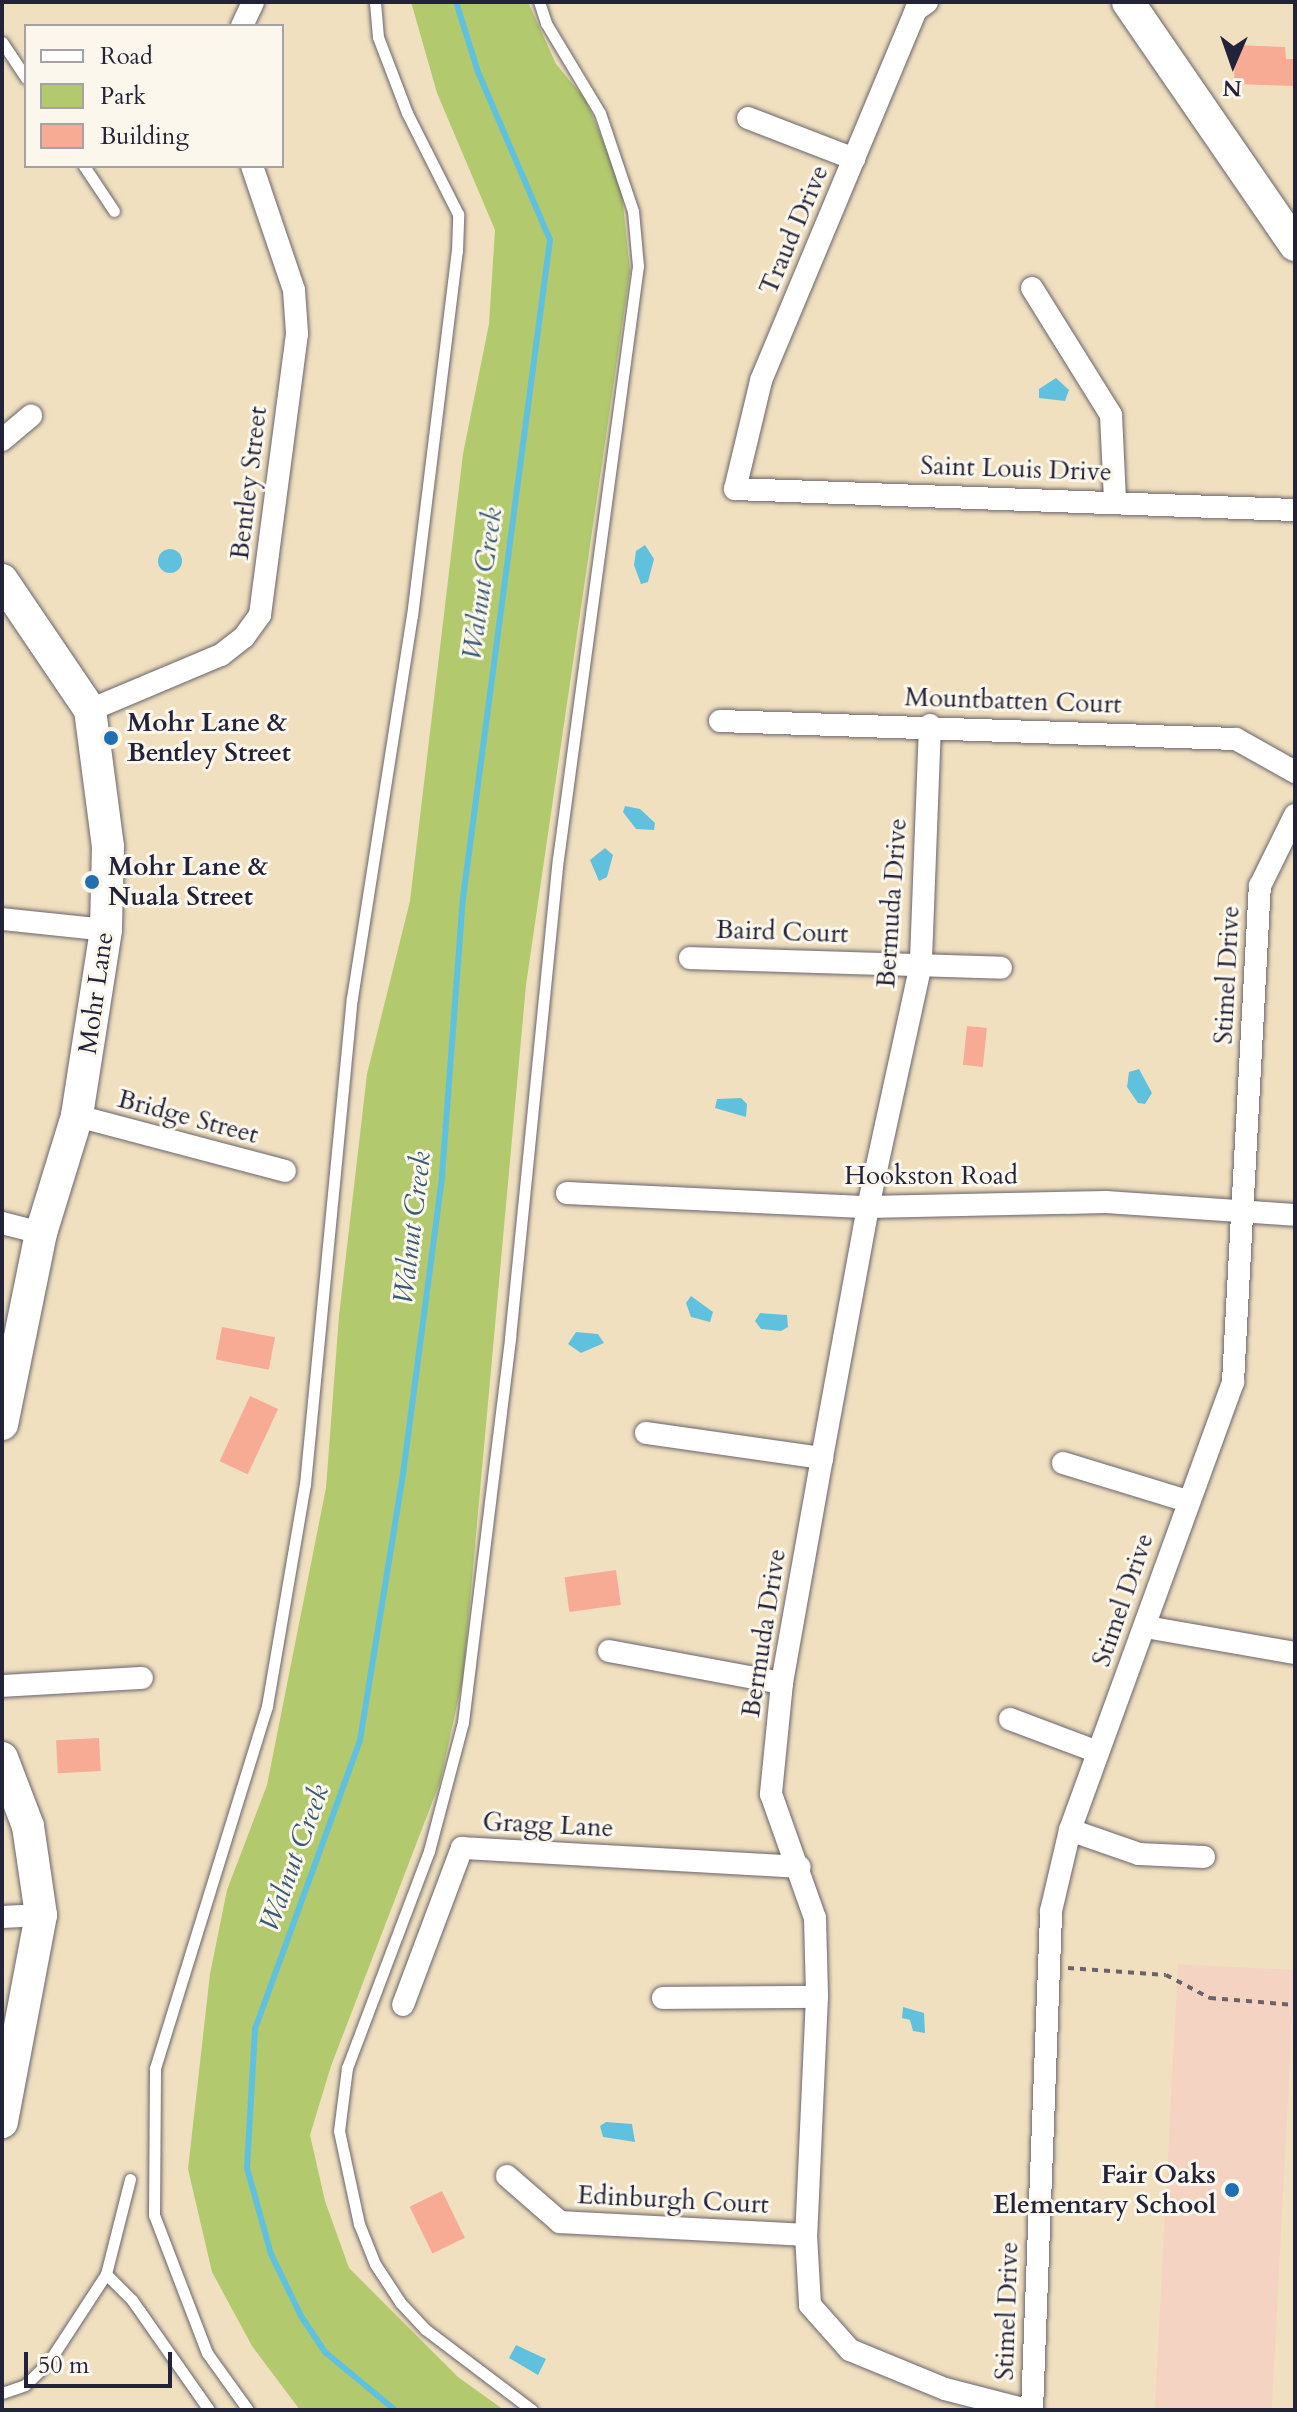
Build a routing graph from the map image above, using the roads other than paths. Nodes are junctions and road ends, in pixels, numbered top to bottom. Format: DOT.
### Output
graph roads {
  1 [pos="253,2"];
  2 [pos="375,2"];
  3 [pos="539,2"];
  4 [pos="927,2"];
  5 [pos="1128,2"];
  6 [pos="243,24"];
  7 [pos="2,42"];
  8 [pos="24,75"];
  9 [pos="748,118"];
  10 [pos="854,159"];
  11 [pos="85,168"];
  12 [pos="253,168"];
  13 [pos="114,211"];
  14 [pos="1295,245"];
  15 [pos="1032,288"];
  16 [pos="31,416"];
  17 [pos="2,440"];
  18 [pos="735,489"];
  19 [pos="1115,499"];
  20 [pos="1295,510"];
  21 [pos="2,580"];
  22 [pos="90,710"];
  23 [pos="720,721"];
  24 [pos="930,725"];
  25 [pos="1295,772"];
  26 [pos="1295,815"];
  27 [pos="2,919"];
  28 [pos="106,930"];
  29 [pos="690,958"];
  30 [pos="921,964"];
  31 [pos="1001,968"];
  32 [pos="77,1116"];
  33 [pos="285,1171"];
  34 [pos="567,1193"];
  35 [pos="868,1207"];
  36 [pos="1244,1214"];
  37 [pos="1295,1215"];
  38 [pos="2,1223"];
  39 [pos="41,1233"];
  40 [pos="2,1424"];
  41 [pos="646,1433"];
  42 [pos="822,1458"];
  43 [pos="1063,1463"];
  44 [pos="1187,1501"];
  45 [pos="1146,1627"];
  46 [pos="609,1651"];
  47 [pos="1295,1653"];
  48 [pos="142,1678"];
  49 [pos="782,1683"];
  50 [pos="2,1686"];
  51 [pos="1010,1719"];
  52 [pos="1098,1752"];
  53 [pos="2,1758"];
  54 [pos="1070,1830"];
  55 [pos="1204,1857"];
  56 [pos="799,1867"];
  57 [pos="41,1915"];
  58 [pos="2,1917"];
  59 [pos="817,1997"];
  60 [pos="663,1998"];
  61 [pos="403,2005"];
  62 [pos="5,2102"];
  63 [pos="507,2176"];
  64 [pos="130,2179"];
  65 [pos="806,2235"];
  66 [pos="106,2274"];
  67 [pos="2,2393"];
  68 [pos="209,2410"];
  69 [pos="248,2410"];
  70 [pos="532,2410"];
  71 [pos="1029,2410"];
  1 -- 6 [label="street"];
  2 -- 69 [label="lane"];
  3 -- 70 [label="lane"];
  4 -- 10 [label="street, Traud Drive"];
  5 -- 14 [label="street"];
  7 -- 8 [label="lane"];
  9 -- 10 [label="street"];
  10 -- 18 [label="street, Traud Drive"];
  11 -- 13 [label="lane"];
  12 -- 22 [label="street, Bentley Street"];
  15 -- 19 [label="street"];
  16 -- 17 [label="street"];
  18 -- 19 [label="street, Saint Louis Drive"];
  19 -- 20 [label="street, Saint Louis Drive"];
  21 -- 22 [label="street, Mohr Lane"];
  22 -- 28 [label="street, Mohr Lane"];
  23 -- 24 [label="street, Mountbatten Court"];
  24 -- 25 [label="street, Mountbatten Court"];
  24 -- 30 [label="street, Bermuda Drive"];
  26 -- 36 [label="street, Stimel Drive"];
  27 -- 28 [label="street"];
  28 -- 32 [label="street, Mohr Lane"];
  29 -- 30 [label="street, Baird Court"];
  30 -- 31 [label="street, Baird Court"];
  30 -- 35 [label="street, Bermuda Drive"];
  32 -- 33 [label="street, Bridge Street"];
  32 -- 39 [label="street, Mohr Lane"];
  34 -- 35 [label="street, Hookston Road"];
  35 -- 36 [label="street, Hookston Road"];
  35 -- 42 [label="street, Bermuda Drive"];
  36 -- 37 [label="street, Hookston Road"];
  36 -- 44 [label="street, Stimel Drive"];
  38 -- 39 [label="street"];
  39 -- 40 [label="street, Mohr Lane"];
  41 -- 42 [label="street"];
  42 -- 49 [label="street, Bermuda Drive"];
  43 -- 44 [label="street"];
  44 -- 45 [label="street, Stimel Drive"];
  45 -- 47 [label="street"];
  45 -- 52 [label="street, Stimel Drive"];
  46 -- 49 [label="street"];
  48 -- 50 [label="street"];
  49 -- 56 [label="street, Bermuda Drive"];
  51 -- 52 [label="street"];
  52 -- 54 [label="street, Stimel Drive"];
  53 -- 57 [label="street"];
  54 -- 55 [label="street"];
  54 -- 71 [label="street, Stimel Drive"];
  56 -- 59 [label="street, Bermuda Drive"];
  56 -- 61 [label="street, Gragg Lane"];
  57 -- 58 [label="street"];
  57 -- 62 [label="street"];
  59 -- 60 [label="street"];
  59 -- 65 [label="street, Bermuda Drive"];
  63 -- 65 [label="street, Edinburgh Court"];
  64 -- 66 [label="lane"];
  65 -- 71 [label="street, Bermuda Drive"];
  66 -- 67 [label="lane"];
  66 -- 68 [label="lane"];
}
